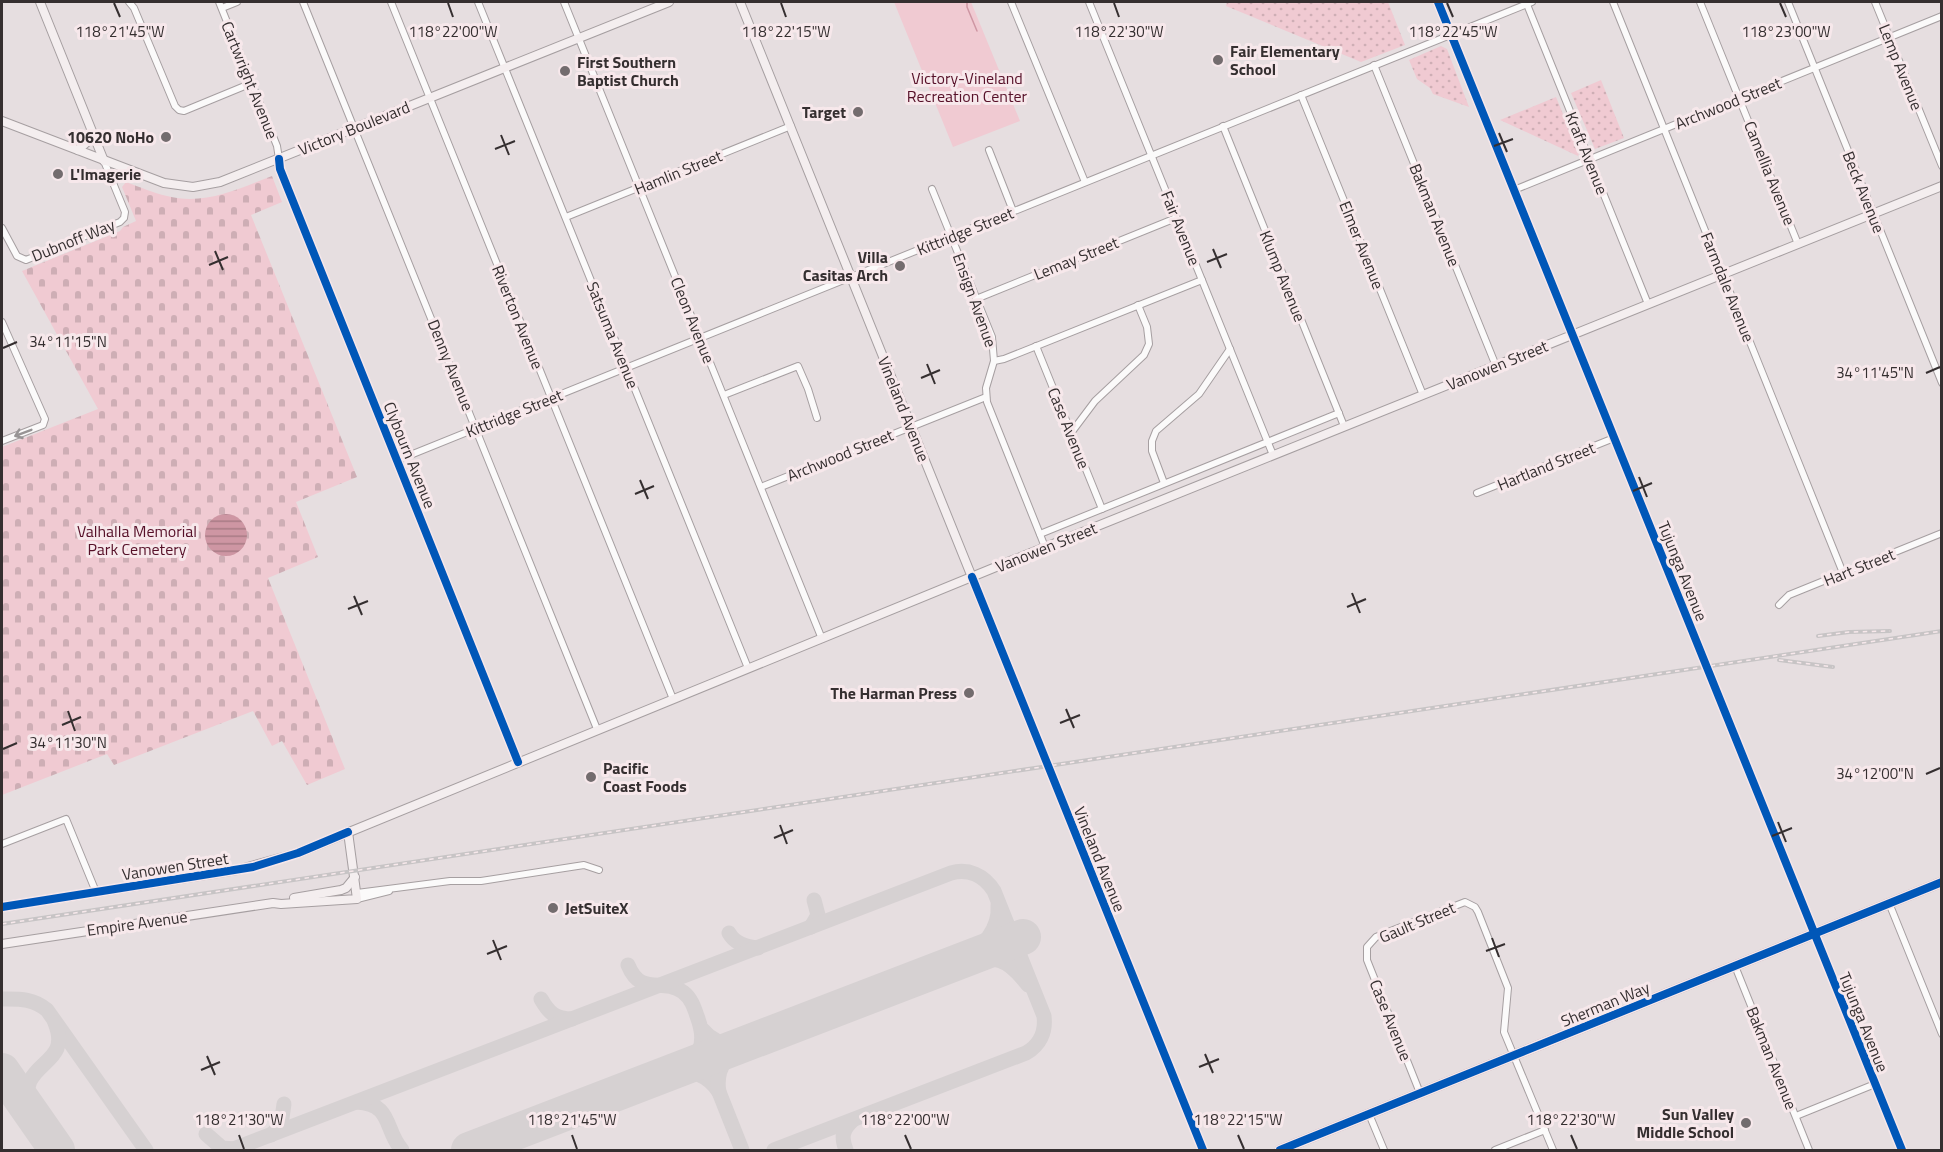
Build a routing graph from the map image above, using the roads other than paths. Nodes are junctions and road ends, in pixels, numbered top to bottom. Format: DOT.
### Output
graph roads {
  1 [pos="40,2"];
  2 [pos="129,2"];
  3 [pos="237,2"];
  4 [pos="303,2"];
  5 [pos="391,2"];
  6 [pos="478,2"];
  7 [pos="564,2"];
  8 [pos="669,2"];
  9 [pos="740,2"];
  10 [pos="1011,2"];
  11 [pos="1089,2"];
  12 [pos="1438,2"];
  13 [pos="1528,2"];
  14 [pos="1613,2"];
  15 [pos="1700,2"];
  16 [pos="1788,2"];
  17 [pos="1875,2"];
  18 [pos="654,4"];
  19 [pos="220,5"];
  20 [pos="1941,16"];
  21 [pos="1451,34"];
  22 [pos="1889,37"];
  23 [pos="579,38"];
  24 [pos="1374,65"];
  25 [pos="505,67"];
  26 [pos="1814,68"];
  27 [pos="252,84"];
  28 [pos="1301,95"];
  29 [pos="430,98"];
  30 [pos="1739,98"];
  31 [pos="2,121"];
  32 [pos="791,126"];
  33 [pos="1223,126"];
  34 [pos="355,128"];
  35 [pos="1664,129"];
  36 [pos="94,136"];
  37 [pos="78,150"];
  38 [pos="989,150"];
  39 [pos="1151,155"];
  40 [pos="279,159"];
  41 [pos="1590,159"];
  42 [pos="104,160"];
  43 [pos="1941,166"];
  44 [pos="1085,182"];
  45 [pos="1941,186"];
  46 [pos="640,188"];
  47 [pos="932,189"];
  48 [pos="1514,190"];
  49 [pos="1013,211"];
  50 [pos="1873,213"];
  51 [pos="566,217"];
  52 [pos="1176,218"];
  53 [pos="2,228"];
  54 [pos="951,236"];
  55 [pos="1798,244"];
  56 [pos="1723,274"];
  57 [pos="852,277"];
  58 [pos="1202,280"];
  59 [pos="976,299"];
  60 [pos="1648,304"];
  61 [pos="1138,305"];
  62 [pos="2,322"];
  63 [pos="1572,335"];
  64 [pos="700,338"];
  65 [pos="1036,346"];
  66 [pos="1230,349"];
  67 [pos="994,361"];
  68 [pos="1496,366"];
  69 [pos="627,367"];
  70 [pos="1941,383"];
  71 [pos="724,395"];
  72 [pos="1423,395"];
  73 [pos="986,397"];
  74 [pos="551,398"];
  75 [pos="1339,413"];
  76 [pos="817,418"];
  77 [pos="911,426"];
  78 [pos="1344,426"];
  79 [pos="476,429"];
  80 [pos="1071,433"];
  81 [pos="1614,438"];
  82 [pos="2,441"];
  83 [pos="1267,441"];
  84 [pos="1273,455"];
  85 [pos="398,460"];
  86 [pos="1164,483"];
  87 [pos="761,487"];
  88 [pos="1477,493"];
  89 [pos="1102,509"];
  90 [pos="1040,534"];
  91 [pos="1941,534"];
  92 [pos="1045,547"];
  93 [pos="1844,573"];
  94 [pos="972,577"];
  95 [pos="1779,605"];
  96 [pos="822,639"];
  97 [pos="748,668"];
  98 [pos="673,699"];
  99 [pos="597,729"];
  100 [pos="518,762"];
  101 [pos="348,832"];
  102 [pos="2,844"];
  103 [pos="599,870"];
  104 [pos="355,877"];
  105 [pos="1941,882"];
  106 [pos="96,892"];
  107 [pos="357,896"];
  108 [pos="294,898"];
  109 [pos="273,903"];
  110 [pos="1889,903"];
  111 [pos="2,907"];
  112 [pos="1814,934"];
  113 [pos="2,944"];
  114 [pos="1367,947"];
  115 [pos="1735,966"];
  116 [pos="1941,1034"];
  117 [pos="1514,1055"];
  118 [pos="1875,1084"];
  119 [pos="1420,1093"];
  120 [pos="1369,1114"];
  121 [pos="1796,1116"];
  122 [pos="1545,1130"];
  123 [pos="1203,1150"];
  124 [pos="1280,1150"];
  125 [pos="1384,1150"];
  126 [pos="1495,1150"];
  127 [pos="1553,1150"];
  128 [pos="1809,1150"];
  129 [pos="1902,1150"];
  1 -- 36 [label="main road"];
  2 -- 27 [label="street"];
  3 -- 19 [label="street"];
  4 -- 34 [label="street, Denny Avenue"];
  5 -- 29 [label="street, Riverton Avenue"];
  6 -- 25 [label="street, Satsuma Avenue"];
  7 -- 23 [label="street, Cleon Avenue"];
  8 -- 18 [label="main road, Victory Boulevard"];
  9 -- 32 [label="main road, Vineland Avenue"];
  10 -- 44 [label="street"];
  11 -- 39 [label="street, Fair Avenue"];
  12 -- 21 [label="street, Tujunga Avenue"];
  13 -- 21 [label="street, Kittridge Street"];
  13 -- 41 [label="street, Kraft Avenue"];
  14 -- 35 [label="street, Farmdale Avenue"];
  15 -- 30 [label="street, Camellia Avenue"];
  16 -- 26 [label="street, Beck Avenue"];
  17 -- 22 [label="street, Lemp Avenue"];
  18 -- 23 [label="main road, Victory Boulevard"];
  19 -- 27 [label="street, Cartwright Avenue"];
  20 -- 22 [label="street, Archwood Street"];
  21 -- 24 [label="street, Kittridge Street"];
  21 -- 48 [label="street, Tujunga Avenue"];
  22 -- 26 [label="street, Archwood Street"];
  22 -- 43 [label="street, Lemp Avenue"];
  23 -- 25 [label="main road, Victory Boulevard"];
  23 -- 46 [label="street, Cleon Avenue"];
  24 -- 28 [label="street, Kittridge Street"];
  24 -- 68 [label="street, Bakman Avenue"];
  25 -- 29 [label="main road, Victory Boulevard"];
  25 -- 51 [label="street, Satsuma Avenue"];
  26 -- 30 [label="street, Archwood Street"];
  26 -- 50 [label="street, Beck Avenue"];
  27 -- 40 [label="street, Cartwright Avenue"];
  28 -- 33 [label="street, Kittridge Street"];
  28 -- 72 [label="street, Elmer Avenue"];
  29 -- 34 [label="main road, Victory Boulevard"];
  29 -- 74 [label="street, Riverton Avenue"];
  30 -- 35 [label="street, Archwood Street"];
  30 -- 55 [label="street, Camellia Avenue"];
  31 -- 37 [label="main road, Victory Boulevard"];
  32 -- 46 [label="street, Hamlin Street"];
  32 -- 57 [label="main road, Vineland Avenue"];
  33 -- 39 [label="street, Kittridge Street"];
  33 -- 75 [label="street, Klump Avenue"];
  34 -- 40 [label="main road, Victory Boulevard"];
  34 -- 79 [label="street, Denny Avenue"];
  35 -- 41 [label="street, Archwood Street"];
  35 -- 56 [label="street, Farmdale Avenue"];
  36 -- 37 [label="main road"];
  36 -- 42 [label="main road"];
  37 -- 42 [label="main road, Victory Boulevard"];
  38 -- 49 [label="street"];
  39 -- 44 [label="street, Kittridge Street"];
  39 -- 52 [label="street, Fair Avenue"];
  40 -- 42 [label="main road, Victory Boulevard"];
  40 -- 85 [label="street, Clybourn Avenue"];
  41 -- 48 [label="street, Archwood Street"];
  41 -- 60 [label="street, Kraft Avenue"];
  42 -- 53 [label="street, Dubnoff Way"];
  44 -- 49 [label="street, Kittridge Street"];
  45 -- 50 [label="main road, Vanowen Street"];
  46 -- 51 [label="street, Hamlin Street"];
  46 -- 64 [label="street, Cleon Avenue"];
  47 -- 54 [label="street, Ensign Avenue"];
  48 -- 63 [label="street, Tujunga Avenue"];
  49 -- 54 [label="street, Kittridge Street"];
  50 -- 55 [label="main road, Vanowen Street"];
  50 -- 70 [label="street, Beck Avenue"];
  51 -- 69 [label="street, Satsuma Avenue"];
  52 -- 58 [label="street, Fair Avenue"];
  52 -- 59 [label="street, Lemay Street"];
  54 -- 57 [label="street, Kittridge Street"];
  54 -- 59 [label="street, Ensign Avenue"];
  55 -- 56 [label="main road, Vanowen Street"];
  56 -- 60 [label="main road, Vanowen Street"];
  56 -- 93 [label="street, Farmdale Avenue"];
  57 -- 64 [label="street, Kittridge Street"];
  57 -- 77 [label="main road, Vineland Avenue"];
  58 -- 61 [label="street"];
  58 -- 66 [label="street, Fair Avenue"];
  59 -- 67 [label="street, Ensign Avenue"];
  60 -- 63 [label="main road, Vanowen Street"];
  61 -- 65 [label="street"];
  61 -- 80 [label="street"];
  62 -- 82 [label="street, one-way"];
  63 -- 68 [label="main road, Vanowen Street"];
  63 -- 81 [label="street, Tujunga Avenue"];
  64 -- 69 [label="street, Kittridge Street"];
  64 -- 71 [label="street, Cleon Avenue"];
  65 -- 67 [label="street"];
  65 -- 80 [label="street, Case Avenue"];
  66 -- 83 [label="street, Fair Avenue"];
  66 -- 86 [label="street"];
  67 -- 73 [label="street, Ensign Avenue"];
  68 -- 72 [label="main road, Vanowen Street"];
  69 -- 74 [label="street, Kittridge Street"];
  69 -- 97 [label="street, Satsuma Avenue"];
  71 -- 76 [label="street"];
  71 -- 87 [label="street, Cleon Avenue"];
  72 -- 78 [label="main road, Vanowen Street"];
  73 -- 77 [label="street, Archwood Street"];
  73 -- 90 [label="street"];
  74 -- 79 [label="street, Kittridge Street"];
  74 -- 98 [label="street, Riverton Avenue"];
  75 -- 78 [label="street, Klump Avenue"];
  75 -- 83 [label="street, Vanowen Street"];
  77 -- 87 [label="street, Archwood Street"];
  77 -- 94 [label="main road, Vineland Avenue"];
  78 -- 84 [label="main road, Vanowen Street"];
  79 -- 85 [label="street, Kittridge Street"];
  79 -- 99 [label="street, Denny Avenue"];
  80 -- 89 [label="street, Case Avenue"];
  81 -- 88 [label="street, Hartland Street"];
  81 -- 112 [label="street, Tujunga Avenue"];
  83 -- 84 [label="street, Fair Avenue"];
  83 -- 86 [label="street, Vanowen Street"];
  84 -- 92 [label="main road, Vanowen Street"];
  85 -- 100 [label="street, Clybourn Avenue"];
  86 -- 89 [label="street, Vanowen Street"];
  87 -- 96 [label="street, Cleon Avenue"];
  89 -- 90 [label="street, Vanowen Street"];
  90 -- 92 [label="street"];
  91 -- 93 [label="street, Hart Street"];
  92 -- 94 [label="main road, Vanowen Street"];
  93 -- 95 [label="street, Hart Street"];
  94 -- 96 [label="main road, Vanowen Street"];
  94 -- 123 [label="main road, Vineland Avenue"];
  96 -- 97 [label="main road, Vanowen Street"];
  97 -- 98 [label="main road, Vanowen Street"];
  98 -- 99 [label="main road, Vanowen Street"];
  99 -- 100 [label="main road, Vanowen Street"];
  100 -- 101 [label="main road, Vanowen Street"];
  101 -- 104 [label="main road"];
  101 -- 106 [label="main road, Vanowen Street"];
  102 -- 106 [label="street"];
  103 -- 107 [label="street, Empire Avenue"];
  104 -- 107 [label="main road"];
  104 -- 108 [label="main road"];
  105 -- 110 [label="main road, Sherman Way"];
  106 -- 111 [label="main road, Vanowen Street"];
  107 -- 108 [label="main road, Empire Avenue"];
  107 -- 109 [label="main road, Empire Avenue"];
  108 -- 109 [label="main road, Empire Avenue"];
  109 -- 113 [label="main road, Empire Avenue"];
  110 -- 112 [label="main road, Sherman Way"];
  110 -- 116 [label="street"];
  112 -- 115 [label="main road, Sherman Way"];
  112 -- 118 [label="street, Tujunga Avenue"];
  114 -- 117 [label="street, Gault Street"];
  114 -- 119 [label="street, Case Avenue"];
  115 -- 117 [label="main road, Sherman Way"];
  115 -- 121 [label="street, Bakman Avenue"];
  117 -- 119 [label="main road, Sherman Way"];
  117 -- 122 [label="street"];
  118 -- 121 [label="street"];
  118 -- 129 [label="street, Tujunga Avenue"];
  119 -- 120 [label="main road, Sherman Way"];
  120 -- 124 [label="main road, Sherman Way"];
  120 -- 125 [label="street"];
  121 -- 128 [label="street, Bakman Avenue"];
  122 -- 126 [label="street"];
  122 -- 127 [label="street"];
}
